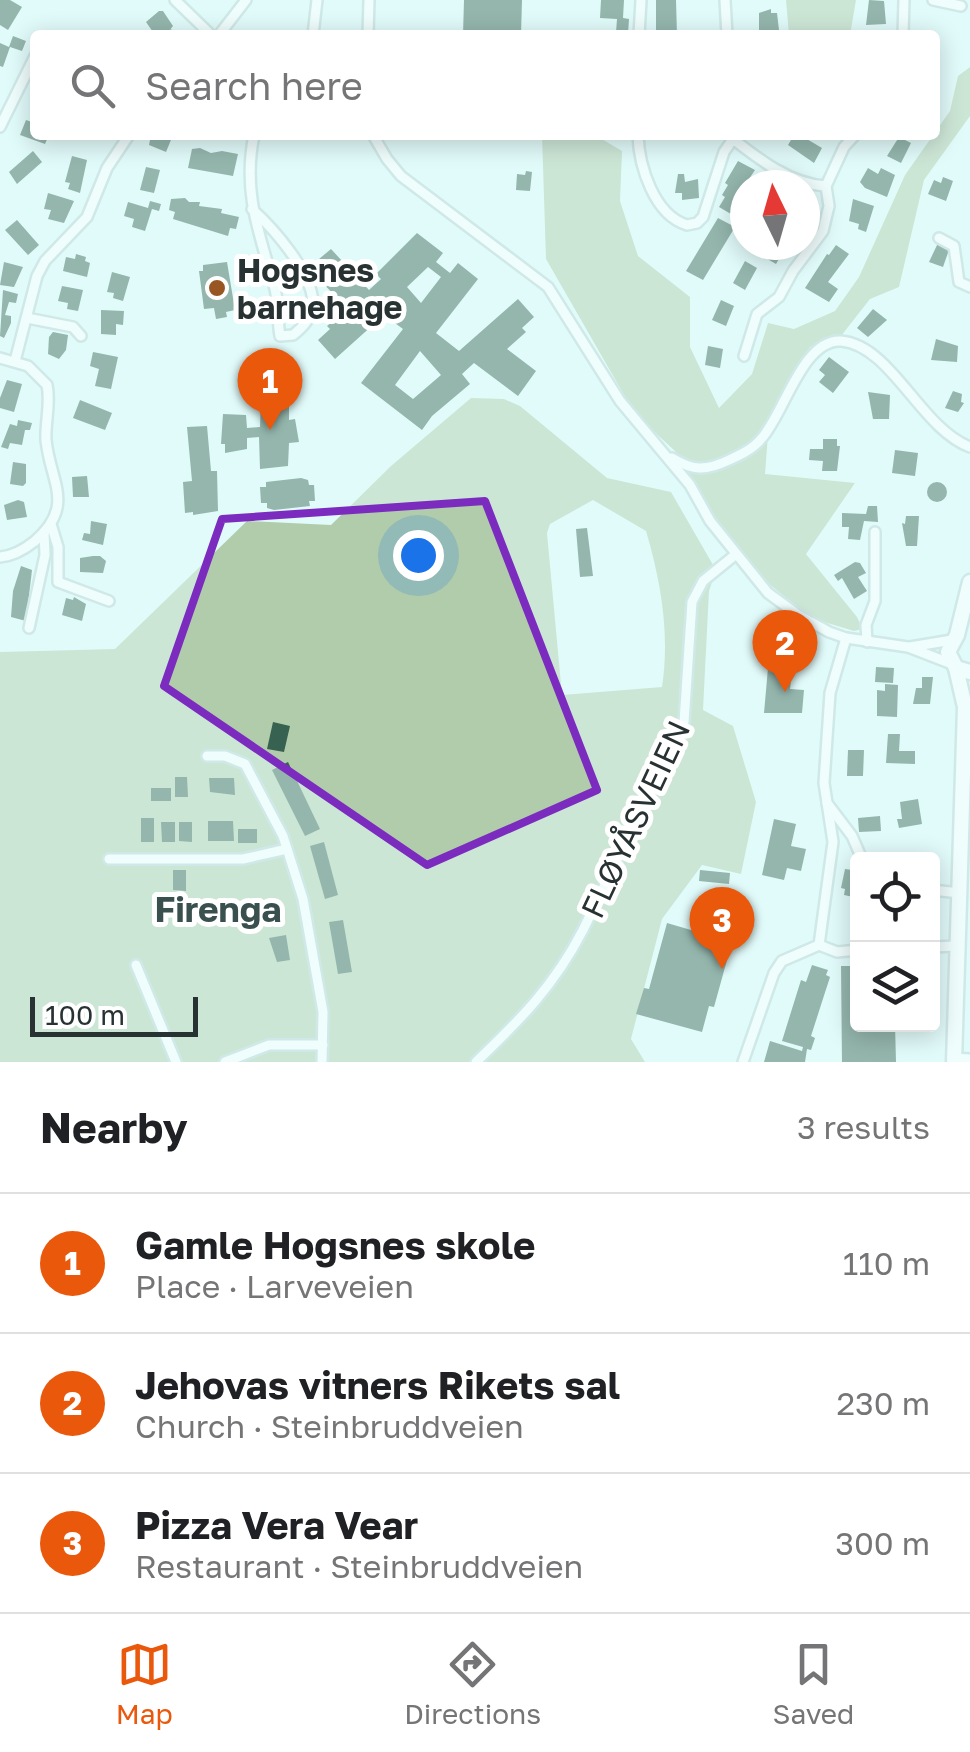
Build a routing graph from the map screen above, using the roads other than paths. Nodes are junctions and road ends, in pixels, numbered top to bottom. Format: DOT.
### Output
graph roads {
  1 [pos="175,0"];
  2 [pos="246,0"];
  3 [pos="317,0"];
  4 [pos="369,0"];
  5 [pos="640,0"];
  6 [pos="725,0"];
  7 [pos="904,0"];
  8 [pos="912,0"];
  9 [pos="933,0"];
  10 [pos="960,6"];
  11 [pos="201,30"];
  12 [pos="223,30"];
  13 [pos="314,30"];
  14 [pos="368,30"];
  15 [pos="639,30"];
  16 [pos="727,30"];
  17 [pos="903,30"];
  18 [pos="30,66"];
  19 [pos="0,127"];
  20 [pos="125,140"];
  21 [pos="254,140"];
  22 [pos="376,140"];
  23 [pos="639,140"];
  24 [pos="729,140"];
  25 [pos="734,140"];
  26 [pos="850,140"];
  27 [pos="826,186"];
  28 [pos="252,208"];
  29 [pos="939,238"];
  30 [pos="970,287"];
  31 [pos="26,318"];
  32 [pos="81,336"];
  33 [pos="744,356"];
  34 [pos="0,358"];
  35 [pos="14,361"];
  36 [pos="970,447"];
  37 [pos="664,454"];
  38 [pos="48,528"];
  39 [pos="876,532"];
  40 [pos="735,556"];
  41 [pos="0,557"];
  42 [pos="970,582"];
  43 [pos="970,597"];
  44 [pos="109,601"];
  45 [pos="29,628"];
  46 [pos="960,636"];
  47 [pos="846,638"];
  48 [pos="868,642"];
  49 [pos="908,648"];
  50 [pos="959,668"];
  51 [pos="968,702"];
  52 [pos="207,756"];
  53 [pos="826,801"];
  54 [pos="287,848"];
  55 [pos="858,852"];
  56 [pos="109,859"];
  57 [pos="940,891"];
  58 [pos="960,894"];
  59 [pos="818,945"];
  60 [pos="957,946"];
  61 [pos="940,947"];
  62 [pos="850,951"];
  63 [pos="136,965"];
  64 [pos="323,1045"];
  65 [pos="959,1060"];
  66 [pos="176,1062"];
  67 [pos="225,1062"];
  68 [pos="322,1062"];
  69 [pos="476,1062"];
  70 [pos="743,1062"];
  1 -- 11 [label="street"];
  2 -- 12 [label="street"];
  3 -- 13 [label="street"];
  4 -- 14 [label="street"];
  5 -- 15 [label="street"];
  6 -- 16 [label="street"];
  7 -- 8 [label="street"];
  7 -- 17 [label="street"];
  9 -- 10 [label="street"];
  18 -- 19 [label="street"];
  20 -- 31 [label="street"];
  21 -- 28 [label="street"];
  22 -- 37 [label="street"];
  23 -- 24 [label="street"];
  25 -- 27 [label="street"];
  26 -- 27 [label="street"];
  27 -- 33 [label="street"];
  28 -- 28 [label="street"];
  29 -- 30 [label="street"];
  31 -- 32 [label="street"];
  31 -- 35 [label="street"];
  34 -- 35 [label="street"];
  35 -- 38 [label="street"];
  36 -- 37 [label="street"];
  37 -- 40 [label="street"];
  38 -- 41 [label="street"];
  38 -- 44 [label="street"];
  38 -- 45 [label="street"];
  39 -- 48 [label="street"];
  40 -- 47 [label="street"];
  40 -- 69 [label="street, FLØYÅSVEIEN"];
  42 -- 43 [label="main road"];
  43 -- 46 [label="main road"];
  46 -- 49 [label="street"];
  46 -- 50 [label="main road"];
  47 -- 48 [label="street"];
  47 -- 53 [label="street"];
  48 -- 49 [label="street"];
  49 -- 50 [label="street"];
  50 -- 51 [label="main road"];
  51 -- 58 [label="main road"];
  52 -- 54 [label="street"];
  53 -- 55 [label="street"];
  53 -- 59 [label="street"];
  54 -- 56 [label="street"];
  54 -- 64 [label="street"];
  57 -- 58 [label="street"];
  58 -- 60 [label="main road"];
  59 -- 62 [label="street"];
  59 -- 70 [label="street"];
  60 -- 61 [label="street"];
  60 -- 65 [label="main road"];
  63 -- 66 [label="street"];
  64 -- 67 [label="street"];
  64 -- 68 [label="street"];
}
